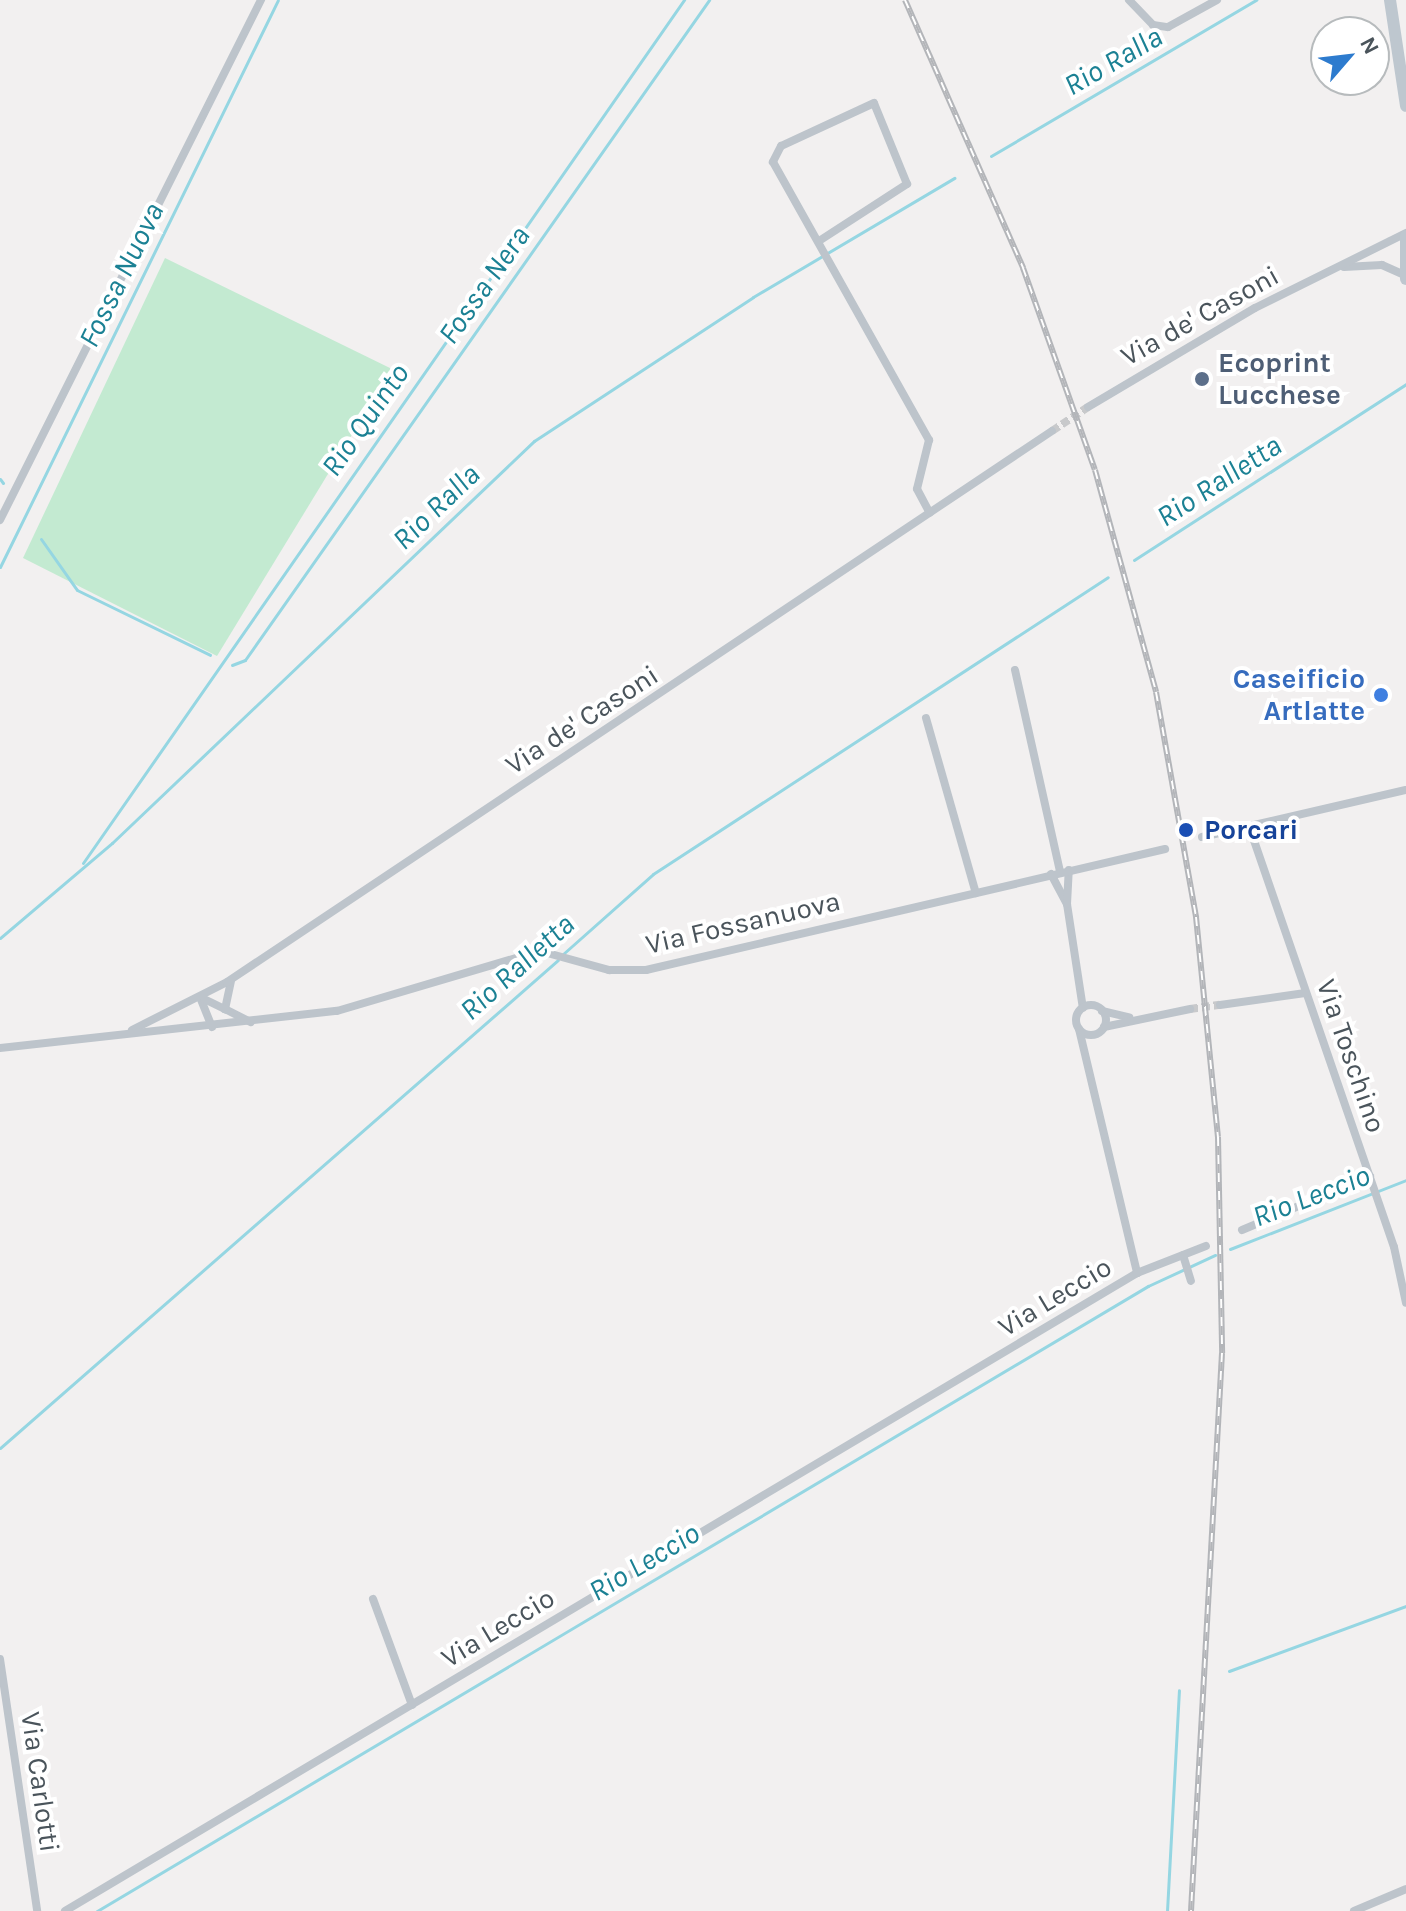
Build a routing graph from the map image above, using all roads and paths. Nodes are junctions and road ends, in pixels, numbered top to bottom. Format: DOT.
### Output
graph roads {
  1 [pos="261,0"];
  2 [pos="1129,0"];
  3 [pos="1217,0"];
  4 [pos="1390,0"];
  5 [pos="1406,106"];
  6 [pos="1406,234"];
  7 [pos="821,243"];
  8 [pos="1336,269"];
  9 [pos="1405,277"];
  10 [pos="1088,407"];
  11 [pos="1052,431"];
  12 [pos="2,506"];
  13 [pos="930,513"];
  14 [pos="0,520"];
  15 [pos="1015,670"];
  16 [pos="926,718"];
  17 [pos="1406,790"];
  18 [pos="1249,826"];
  19 [pos="1202,837"];
  20 [pos="1165,849"];
  21 [pos="1060,872"];
  22 [pos="976,893"];
  23 [pos="1067,905"];
  24 [pos="1081,977"];
  25 [pos="232,979"];
  26 [pos="1305,993"];
  27 [pos="200,997"];
  28 [pos="1220,1005"];
  29 [pos="1083,1008"];
  30 [pos="1098,1008"];
  31 [pos="225,1009"];
  32 [pos="1190,1009"];
  33 [pos="1130,1017"];
  34 [pos="256,1023"];
  35 [pos="212,1027"];
  36 [pos="1104,1027"];
  37 [pos="1079,1029"];
  38 [pos="128,1033"];
  39 [pos="1091,1035"];
  40 [pos="0,1048"];
  41 [pos="1087,1063"];
  42 [pos="1370,1176"];
  43 [pos="1242,1230"];
  44 [pos="1206,1246"];
  45 [pos="1183,1255"];
  46 [pos="1137,1273"];
  47 [pos="1190,1278"];
  48 [pos="1406,1303"];
  49 [pos="373,1599"];
  50 [pos="0,1659"];
  51 [pos="412,1705"];
  52 [pos="1406,1889"];
  53 [pos="37,1911"];
  54 [pos="65,1911"];
  55 [pos="1354,1911"];
  1 -- 12 [label="street"];
  2 -- 3 [label="street"];
  4 -- 5 [label="main road"];
  6 -- 8 [label="street, Via de' Casoni"];
  6 -- 9 [label="main road"];
  7 -- 7 [label="street"];
  7 -- 13 [label="street"];
  8 -- 9 [label="street, Via de' Casoni"];
  8 -- 10 [label="street, Via de' Casoni"];
  11 -- 13 [label="street, Via de' Casoni"];
  12 -- 14 [label="street"];
  13 -- 25 [label="street, Via de' Casoni"];
  15 -- 21 [label="street"];
  16 -- 22 [label="street"];
  17 -- 18 [label="street"];
  18 -- 19 [label="street"];
  18 -- 26 [label="street, Via Toschino"];
  20 -- 21 [label="street, Via Fossanuova"];
  21 -- 22 [label="street, Via Fossanuova"];
  21 -- 23 [label="street"];
  21 -- 23 [label="street"];
  22 -- 34 [label="street, Via Fossanuova"];
  23 -- 24 [label="street"];
  24 -- 29 [label="street"];
  24 -- 30 [label="street"];
  25 -- 27 [label="street, Via de' Casoni"];
  25 -- 31 [label="street"];
  26 -- 28 [label="street"];
  26 -- 42 [label="street, Via Toschino"];
  27 -- 31 [label="street"];
  27 -- 35 [label="street"];
  27 -- 38 [label="street, Via de' Casoni"];
  29 -- 30 [label="street"];
  29 -- 37 [label="street"];
  30 -- 33 [label="street"];
  30 -- 36 [label="street"];
  31 -- 34 [label="street"];
  32 -- 33 [label="street"];
  33 -- 36 [label="street"];
  34 -- 35 [label="street, Via Fossanuova"];
  35 -- 38 [label="street, Via Fossanuova"];
  36 -- 39 [label="street"];
  37 -- 39 [label="street"];
  37 -- 41 [label="street"];
  38 -- 40 [label="street, Via Fossanuova"];
  39 -- 41 [label="street"];
  41 -- 46 [label="street"];
  42 -- 43 [label="street"];
  42 -- 48 [label="street, Via Toschino"];
  44 -- 45 [label="street, Via Leccio"];
  45 -- 46 [label="street, Via Leccio"];
  45 -- 47 [label="street"];
  46 -- 51 [label="street, Via Leccio"];
  49 -- 51 [label="street"];
  50 -- 53 [label="street, Via Carlotti"];
  51 -- 54 [label="street, Via Leccio"];
  52 -- 55 [label="street"];
}
